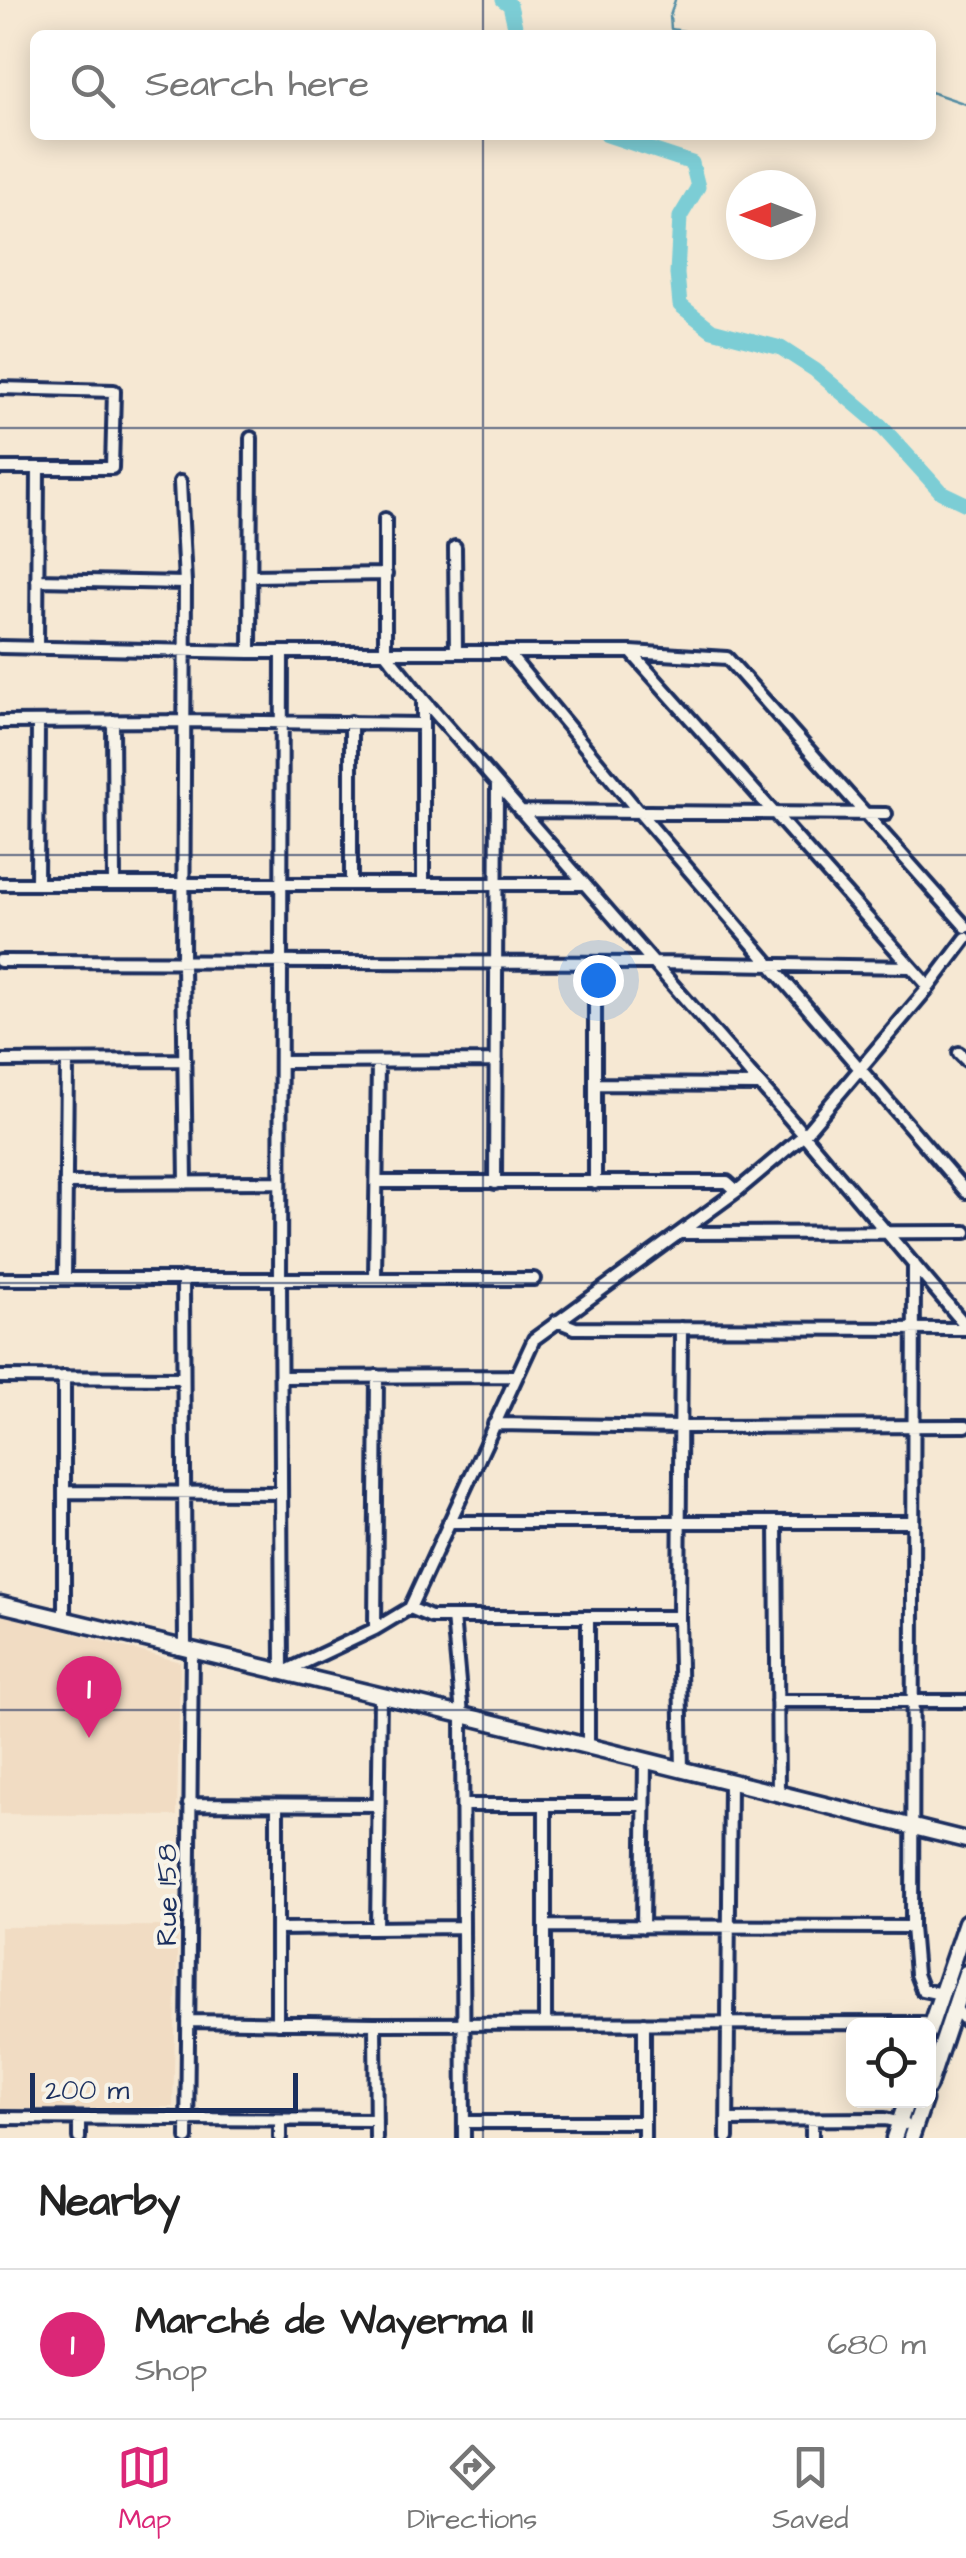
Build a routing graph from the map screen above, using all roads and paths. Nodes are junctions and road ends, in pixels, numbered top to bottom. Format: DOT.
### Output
graph roads {
  1 [pos="0,388"];
  2 [pos="251,438"];
  3 [pos="0,468"];
  4 [pos="38,468"];
  5 [pos="180,482"];
  6 [pos="386,520"];
  7 [pos="455,547"];
  8 [pos="386,574"];
  9 [pos="250,576"];
  10 [pos="38,580"];
  11 [pos="185,583"];
  12 [pos="0,647"];
  13 [pos="37,648"];
  14 [pos="184,650"];
  15 [pos="250,652"];
  16 [pos="282,652"];
  17 [pos="386,652"];
  18 [pos="456,652"];
  19 [pos="507,652"];
  20 [pos="631,652"];
  21 [pos="423,700"];
  22 [pos="114,721"];
  23 [pos="185,721"];
  24 [pos="280,721"];
  25 [pos="0,722"];
  26 [pos="38,722"];
  27 [pos="350,722"];
  28 [pos="423,724"];
  29 [pos="497,782"];
  30 [pos="638,811"];
  31 [pos="520,812"];
  32 [pos="773,812"];
  33 [pos="865,813"];
  34 [pos="886,814"];
  35 [pos="497,883"];
  36 [pos="0,884"];
  37 [pos="38,884"];
  38 [pos="114,884"];
  39 [pos="185,884"];
  40 [pos="350,884"];
  41 [pos="423,884"];
  42 [pos="584,884"];
  43 [pos="282,886"];
  44 [pos="966,928"];
  45 [pos="966,938"];
  46 [pos="0,961"];
  47 [pos="282,962"];
  48 [pos="497,962"];
  49 [pos="183,963"];
  50 [pos="595,963"];
  51 [pos="653,963"];
  52 [pos="770,966"];
  53 [pos="910,967"];
  54 [pos="929,988"];
  55 [pos="185,1060"];
  56 [pos="0,1061"];
  57 [pos="66,1062"];
  58 [pos="282,1062"];
  59 [pos="378,1062"];
  60 [pos="496,1062"];
  61 [pos="859,1070"];
  62 [pos="595,1084"];
  63 [pos="760,1085"];
  64 [pos="804,1135"];
  65 [pos="280,1182"];
  66 [pos="377,1182"];
  67 [pos="595,1182"];
  68 [pos="65,1183"];
  69 [pos="186,1183"];
  70 [pos="495,1183"];
  71 [pos="737,1192"];
  72 [pos="966,1192"];
  73 [pos="682,1232"];
  74 [pos="887,1232"];
  75 [pos="966,1232"];
  76 [pos="914,1264"];
  77 [pos="375,1277"];
  78 [pos="0,1278"];
  79 [pos="184,1278"];
  80 [pos="280,1278"];
  81 [pos="66,1279"];
  82 [pos="534,1279"];
  83 [pos="556,1321"];
  84 [pos="966,1327"];
  85 [pos="681,1328"];
  86 [pos="914,1328"];
  87 [pos="377,1376"];
  88 [pos="516,1376"];
  89 [pos="0,1377"];
  90 [pos="64,1377"];
  91 [pos="281,1377"];
  92 [pos="183,1378"];
  93 [pos="494,1424"];
  94 [pos="913,1426"];
  95 [pos="966,1426"];
  96 [pos="680,1427"];
  97 [pos="64,1492"];
  98 [pos="183,1493"];
  99 [pos="280,1493"];
  100 [pos="450,1522"];
  101 [pos="680,1522"];
  102 [pos="776,1522"];
  103 [pos="912,1522"];
  104 [pos="0,1604"];
  105 [pos="410,1608"];
  106 [pos="679,1617"];
  107 [pos="452,1618"];
  108 [pos="588,1618"];
  109 [pos="64,1620"];
  110 [pos="375,1629"];
  111 [pos="188,1650"];
  112 [pos="282,1673"];
  113 [pos="380,1696"];
  114 [pos="777,1701"];
  115 [pos="913,1701"];
  116 [pos="966,1701"];
  117 [pos="462,1715"];
  118 [pos="588,1746"];
  119 [pos="645,1760"];
  120 [pos="682,1770"];
  121 [pos="730,1782"];
  122 [pos="778,1795"];
  123 [pos="189,1804"];
  124 [pos="378,1805"];
  125 [pos="463,1805"];
  126 [pos="545,1805"];
  127 [pos="644,1805"];
  128 [pos="277,1806"];
  129 [pos="913,1827"];
  130 [pos="966,1840"];
  131 [pos="966,1922"];
  132 [pos="462,1926"];
  133 [pos="545,1926"];
  134 [pos="727,1926"];
  135 [pos="643,1927"];
  136 [pos="376,1928"];
  137 [pos="912,1928"];
  138 [pos="277,1929"];
  139 [pos="966,1974"];
  140 [pos="942,1994"];
  141 [pos="954,2008"];
  142 [pos="934,2018"];
  143 [pos="188,2020"];
  144 [pos="966,2021"];
  145 [pos="277,2023"];
  146 [pos="545,2023"];
  147 [pos="644,2023"];
  148 [pos="727,2023"];
  149 [pos="846,2023"];
  150 [pos="375,2024"];
  151 [pos="464,2024"];
  152 [pos="936,2063"];
  153 [pos="921,2108"];
  154 [pos="0,2118"];
  155 [pos="78,2118"];
  156 [pos="186,2119"];
  157 [pos="280,2120"];
  158 [pos="376,2120"];
  159 [pos="727,2120"];
  160 [pos="812,2120"];
  161 [pos="464,2122"];
  162 [pos="546,2122"];
  163 [pos="644,2122"];
  164 [pos="897,2130"];
  165 [pos="913,2133"];
  166 [pos="79,2138"];
  167 [pos="186,2138"];
  168 [pos="280,2138"];
  169 [pos="376,2138"];
  170 [pos="464,2138"];
  171 [pos="546,2138"];
  172 [pos="644,2138"];
  173 [pos="727,2138"];
  174 [pos="812,2138"];
  1 -- 4 [label="street"];
  2 -- 9 [label="street"];
  3 -- 4 [label="street"];
  4 -- 10 [label="street"];
  5 -- 11 [label="street"];
  6 -- 8 [label="street"];
  7 -- 18 [label="street"];
  8 -- 9 [label="street"];
  8 -- 17 [label="street"];
  9 -- 15 [label="street"];
  10 -- 11 [label="street"];
  10 -- 13 [label="street"];
  11 -- 14 [label="street"];
  12 -- 13 [label="street"];
  13 -- 14 [label="street"];
  14 -- 15 [label="street"];
  14 -- 23 [label="street"];
  15 -- 16 [label="street"];
  16 -- 17 [label="street"];
  16 -- 24 [label="street"];
  17 -- 18 [label="street"];
  17 -- 21 [label="street"];
  18 -- 19 [label="street"];
  19 -- 20 [label="street"];
  19 -- 30 [label="street"];
  20 -- 32 [label="street"];
  20 -- 33 [label="street"];
  21 -- 28 [label="street"];
  21 -- 29 [label="street"];
  22 -- 23 [label="street"];
  22 -- 26 [label="street"];
  22 -- 38 [label="street"];
  23 -- 24 [label="street"];
  23 -- 39 [label="street"];
  24 -- 27 [label="street"];
  24 -- 43 [label="street"];
  25 -- 26 [label="street"];
  26 -- 37 [label="street"];
  27 -- 28 [label="street"];
  27 -- 40 [label="street"];
  28 -- 41 [label="street"];
  29 -- 31 [label="street"];
  29 -- 35 [label="street"];
  30 -- 31 [label="street"];
  30 -- 32 [label="street"];
  30 -- 52 [label="street"];
  31 -- 42 [label="street"];
  32 -- 33 [label="street"];
  32 -- 53 [label="street"];
  33 -- 34 [label="street"];
  33 -- 44 [label="street"];
  35 -- 41 [label="street"];
  35 -- 42 [label="street"];
  35 -- 48 [label="street"];
  36 -- 37 [label="street"];
  37 -- 38 [label="street"];
  38 -- 39 [label="street"];
  39 -- 43 [label="street"];
  39 -- 49 [label="street"];
  40 -- 41 [label="street"];
  40 -- 43 [label="street"];
  42 -- 51 [label="street"];
  43 -- 47 [label="street"];
  45 -- 54 [label="street"];
  46 -- 49 [label="street"];
  47 -- 48 [label="street"];
  47 -- 49 [label="street"];
  47 -- 58 [label="street"];
  48 -- 50 [label="street"];
  48 -- 60 [label="street"];
  49 -- 55 [label="street"];
  50 -- 51 [label="street"];
  50 -- 62 [label="street"];
  51 -- 52 [label="street"];
  51 -- 63 [label="street"];
  52 -- 53 [label="street"];
  52 -- 61 [label="street"];
  53 -- 54 [label="street"];
  54 -- 61 [label="street"];
  55 -- 57 [label="street"];
  55 -- 69 [label="street"];
  56 -- 57 [label="street"];
  57 -- 68 [label="street"];
  58 -- 59 [label="street"];
  58 -- 65 [label="street"];
  59 -- 60 [label="street"];
  59 -- 66 [label="street"];
  60 -- 70 [label="street"];
  61 -- 64 [label="street"];
  61 -- 72 [label="street"];
  62 -- 63 [label="street"];
  62 -- 67 [label="street"];
  63 -- 64 [label="street"];
  64 -- 71 [label="street"];
  64 -- 74 [label="street"];
  65 -- 69 [label="street"];
  65 -- 80 [label="street"];
  66 -- 70 [label="street"];
  66 -- 77 [label="street"];
  67 -- 70 [label="street"];
  67 -- 71 [label="street"];
  68 -- 69 [label="street"];
  68 -- 81 [label="street"];
  71 -- 73 [label="street"];
  73 -- 74 [label="street"];
  73 -- 83 [label="street"];
  74 -- 75 [label="street"];
  74 -- 76 [label="street"];
  76 -- 84 [label="street"];
  76 -- 86 [label="street"];
  77 -- 80 [label="street"];
  77 -- 82 [label="street"];
  78 -- 81 [label="street"];
  79 -- 80 [label="street"];
  79 -- 81 [label="street"];
  79 -- 92 [label="street, Rue 158"];
  80 -- 91 [label="street"];
  83 -- 85 [label="street"];
  83 -- 88 [label="street"];
  84 -- 86 [label="street"];
  85 -- 86 [label="street"];
  85 -- 96 [label="street"];
  86 -- 94 [label="street"];
  87 -- 88 [label="street"];
  87 -- 91 [label="street"];
  87 -- 110 [label="street"];
  88 -- 93 [label="street"];
  89 -- 90 [label="street"];
  90 -- 92 [label="street"];
  90 -- 97 [label="street"];
  91 -- 99 [label="street"];
  92 -- 98 [label="street, Rue 158"];
  93 -- 96 [label="street"];
  93 -- 100 [label="street"];
  94 -- 95 [label="street"];
  94 -- 96 [label="street"];
  94 -- 103 [label="street"];
  96 -- 101 [label="street"];
  97 -- 98 [label="street"];
  97 -- 109 [label="street"];
  98 -- 99 [label="street"];
  98 -- 111 [label="street, Rue 158"];
  99 -- 112 [label="street"];
  100 -- 101 [label="street"];
  100 -- 105 [label="street"];
  101 -- 102 [label="street"];
  101 -- 106 [label="street"];
  102 -- 103 [label="street"];
  102 -- 114 [label="street"];
  103 -- 115 [label="street"];
  104 -- 109 [label="street"];
  105 -- 107 [label="street"];
  105 -- 110 [label="street"];
  106 -- 108 [label="street"];
  106 -- 120 [label="street"];
  107 -- 108 [label="street"];
  107 -- 117 [label="street"];
  108 -- 118 [label="street"];
  109 -- 111 [label="street"];
  110 -- 112 [label="street"];
  111 -- 112 [label="street"];
  111 -- 123 [label="street, Rue 158"];
  112 -- 113 [label="street"];
  113 -- 117 [label="street"];
  113 -- 124 [label="street"];
  114 -- 115 [label="street"];
  114 -- 122 [label="street"];
  115 -- 116 [label="street"];
  115 -- 129 [label="street"];
  117 -- 118 [label="street"];
  117 -- 125 [label="street"];
  118 -- 119 [label="street"];
  119 -- 120 [label="street"];
  119 -- 127 [label="street"];
  120 -- 121 [label="street"];
  121 -- 122 [label="street"];
  121 -- 134 [label="street"];
  122 -- 129 [label="street"];
  123 -- 128 [label="street"];
  123 -- 143 [label="street, Rue 158"];
  124 -- 128 [label="street"];
  124 -- 136 [label="street"];
  125 -- 126 [label="street"];
  125 -- 132 [label="street"];
  126 -- 127 [label="street"];
  126 -- 133 [label="street"];
  127 -- 135 [label="street"];
  128 -- 138 [label="street"];
  129 -- 130 [label="street"];
  129 -- 137 [label="street"];
  131 -- 140 [label="street"];
  132 -- 136 [label="street"];
  132 -- 151 [label="street"];
  133 -- 135 [label="street"];
  133 -- 146 [label="street"];
  134 -- 135 [label="street"];
  134 -- 137 [label="street"];
  134 -- 148 [label="street"];
  136 -- 138 [label="street"];
  137 -- 140 [label="street"];
  138 -- 145 [label="street"];
  139 -- 141 [label="street"];
  140 -- 142 [label="street"];
  141 -- 144 [label="street"];
  141 -- 152 [label="street"];
  143 -- 145 [label="street"];
  143 -- 156 [label="street, Rue 158"];
  145 -- 150 [label="street"];
  146 -- 147 [label="street"];
  146 -- 151 [label="street"];
  147 -- 148 [label="street"];
  147 -- 163 [label="street"];
  148 -- 149 [label="street"];
  148 -- 159 [label="street"];
  150 -- 151 [label="street"];
  150 -- 158 [label="street"];
  151 -- 161 [label="street"];
  153 -- 165 [label="street"];
  154 -- 155 [label="street"];
  155 -- 156 [label="street"];
  155 -- 166 [label="street"];
  156 -- 157 [label="street"];
  156 -- 167 [label="street, Rue 158"];
  157 -- 158 [label="street"];
  157 -- 168 [label="street"];
  158 -- 169 [label="street"];
  159 -- 160 [label="street"];
  159 -- 173 [label="street"];
  160 -- 164 [label="street"];
  160 -- 174 [label="street"];
  161 -- 162 [label="street"];
  161 -- 170 [label="street"];
  162 -- 163 [label="street"];
  162 -- 171 [label="street"];
  163 -- 172 [label="street"];
  164 -- 165 [label="street"];
}
